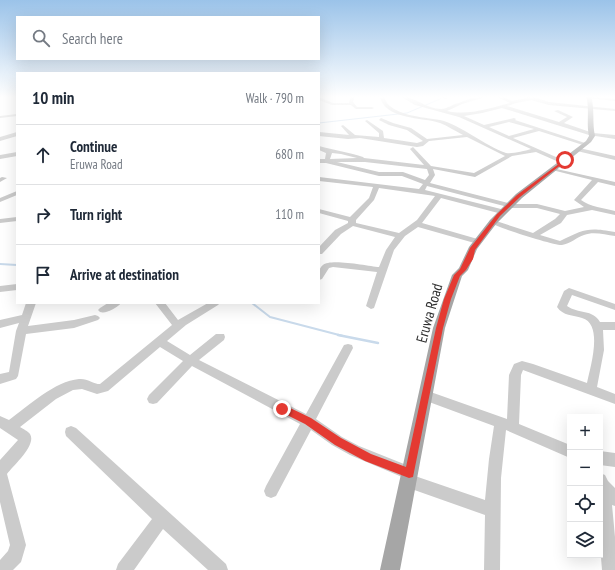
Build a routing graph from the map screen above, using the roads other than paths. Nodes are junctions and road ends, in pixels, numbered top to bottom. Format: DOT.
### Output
graph roads {
  1 [pos="369,123"];
  2 [pos="388,123"];
  3 [pos="442,123"];
  4 [pos="476,123"];
  5 [pos="499,123"];
  6 [pos="517,123"];
  7 [pos="555,123"];
  8 [pos="588,123"];
  9 [pos="559,124"];
  10 [pos="343,126"];
  11 [pos="485,126"];
  12 [pos="539,130"];
  13 [pos="16,134"];
  14 [pos="320,134"];
  15 [pos="353,136"];
  16 [pos="466,136"];
  17 [pos="509,137"];
  18 [pos="615,137"];
  19 [pos="0,139"];
  20 [pos="382,139"];
  21 [pos="425,140"];
  22 [pos="587,140"];
  23 [pos="320,148"];
  24 [pos="413,149"];
  25 [pos="537,150"];
  26 [pos="328,151"];
  27 [pos="16,154"];
  28 [pos="1,156"];
  29 [pos="509,156"];
  30 [pos="615,158"];
  31 [pos="320,160"];
  32 [pos="367,160"];
  33 [pos="327,161"];
  34 [pos="559,166"];
  35 [pos="429,167"];
  36 [pos="352,168"];
  37 [pos="320,179"];
  38 [pos="597,179"];
  39 [pos="426,183"];
  40 [pos="615,184"];
  41 [pos="377,186"];
  42 [pos="421,191"];
  43 [pos="15,195"];
  44 [pos="439,195"];
  45 [pos="0,200"];
  46 [pos="506,208"];
  47 [pos="592,208"];
  48 [pos="320,211"];
  49 [pos="565,213"];
  50 [pos="615,213"];
  51 [pos="16,219"];
  52 [pos="0,221"];
  53 [pos="352,222"];
  54 [pos="493,222"];
  55 [pos="418,224"];
  56 [pos="615,234"];
  57 [pos="401,236"];
  58 [pos="533,236"];
  59 [pos="478,242"];
  60 [pos="320,248"];
  61 [pos="382,270"];
  62 [pos="320,275"];
  63 [pos="16,287"];
  64 [pos="0,290"];
  65 [pos="31,304"];
  66 [pos="114,304"];
  67 [pos="161,304"];
  68 [pos="213,304"];
  69 [pos="371,306"];
  70 [pos="615,307"];
  71 [pos="103,310"];
  72 [pos="25,318"];
  73 [pos="95,318"];
  74 [pos="0,324"];
  75 [pos="178,326"];
  76 [pos="598,326"];
  77 [pos="615,326"];
  78 [pos="21,331"];
  79 [pos="220,337"];
  80 [pos="160,342"];
  81 [pos="348,348"];
  82 [pos="190,361"];
  83 [pos="0,379"];
  84 [pos="591,390"];
  85 [pos="425,395"];
  86 [pos="153,398"];
  87 [pos="615,399"];
  88 [pos="308,421"];
  89 [pos="5,425"];
  90 [pos="507,425"];
  91 [pos="71,432"];
  92 [pos="567,451"];
  93 [pos="603,458"];
  94 [pos="615,460"];
  95 [pos="1,468"];
  96 [pos="408,477"];
  97 [pos="603,484"];
  98 [pos="602,486"];
  99 [pos="271,491"];
  100 [pos="615,499"];
  101 [pos="492,510"];
  102 [pos="163,518"];
  103 [pos="2,570"];
  104 [pos="124,570"];
  105 [pos="220,570"];
  106 [pos="390,570"];
  107 [pos="492,570"];
  108 [pos="610,570"];
  1 -- 20 [label="street"];
  2 -- 21 [label="street"];
  3 -- 16 [label="street"];
  4 -- 11 [label="street"];
  5 -- 11 [label="street"];
  6 -- 12 [label="street"];
  7 -- 9 [label="street"];
  8 -- 22 [label="main road"];
  9 -- 22 [label="street"];
  10 -- 15 [label="street"];
  11 -- 17 [label="street"];
  12 -- 17 [label="street"];
  12 -- 22 [label="street"];
  13 -- 19 [label="street"];
  14 -- 15 [label="street"];
  15 -- 20 [label="street"];
  16 -- 21 [label="street"];
  16 -- 29 [label="street"];
  17 -- 25 [label="street"];
  18 -- 22 [label="street"];
  20 -- 21 [label="street"];
  22 -- 30 [label="street"];
  22 -- 34 [label="main road, Eruwa Road"];
  23 -- 26 [label="street"];
  24 -- 35 [label="street"];
  25 -- 29 [label="street"];
  25 -- 34 [label="street"];
  26 -- 32 [label="street"];
  26 -- 33 [label="street"];
  27 -- 28 [label="street"];
  29 -- 35 [label="street"];
  31 -- 33 [label="street"];
  32 -- 33 [label="street"];
  32 -- 35 [label="street"];
  32 -- 36 [label="street"];
  33 -- 36 [label="street"];
  34 -- 38 [label="street"];
  34 -- 46 [label="main road, Eruwa Road"];
  35 -- 39 [label="street"];
  36 -- 39 [label="street"];
  37 -- 41 [label="street"];
  38 -- 40 [label="street"];
  38 -- 47 [label="street"];
  39 -- 42 [label="street"];
  39 -- 46 [label="street"];
  41 -- 42 [label="street"];
  41 -- 53 [label="street"];
  42 -- 44 [label="street"];
  43 -- 45 [label="street"];
  44 -- 46 [label="street"];
  44 -- 55 [label="street"];
  46 -- 49 [label="street"];
  46 -- 54 [label="main road, Eruwa Road"];
  47 -- 49 [label="street"];
  47 -- 50 [label="street"];
  48 -- 53 [label="street"];
  49 -- 58 [label="street"];
  51 -- 52 [label="street"];
  53 -- 57 [label="street"];
  53 -- 60 [label="street"];
  54 -- 58 [label="street"];
  54 -- 59 [label="main road, Eruwa Road"];
  55 -- 57 [label="street"];
  55 -- 59 [label="street"];
  56 -- 58 [label="street"];
  57 -- 61 [label="street"];
  59 -- 85 [label="main road, Eruwa Road"];
  61 -- 62 [label="street"];
  61 -- 69 [label="street"];
  63 -- 64 [label="street"];
  65 -- 72 [label="street"];
  66 -- 71 [label="street"];
  67 -- 75 [label="street"];
  68 -- 75 [label="street"];
  70 -- 76 [label="street"];
  72 -- 74 [label="street"];
  72 -- 78 [label="street"];
  73 -- 78 [label="street"];
  75 -- 80 [label="street"];
  76 -- 77 [label="street"];
  76 -- 84 [label="street"];
  78 -- 83 [label="street"];
  79 -- 82 [label="street"];
  80 -- 82 [label="street"];
  80 -- 89 [label="street"];
  81 -- 88 [label="street"];
  82 -- 86 [label="street"];
  82 -- 88 [label="street"];
  84 -- 87 [label="street"];
  84 -- 90 [label="street"];
  85 -- 90 [label="street"];
  85 -- 96 [label="main road, Eruwa Road"];
  88 -- 96 [label="street"];
  88 -- 99 [label="street"];
  89 -- 95 [label="street"];
  90 -- 92 [label="street"];
  90 -- 101 [label="street"];
  91 -- 102 [label="street"];
  93 -- 94 [label="street"];
  95 -- 103 [label="street"];
  96 -- 101 [label="street"];
  96 -- 106 [label="main road, Eruwa Road"];
  97 -- 100 [label="street"];
  98 -- 108 [label="street"];
  101 -- 107 [label="street"];
  102 -- 104 [label="street"];
  102 -- 105 [label="street"];
}
